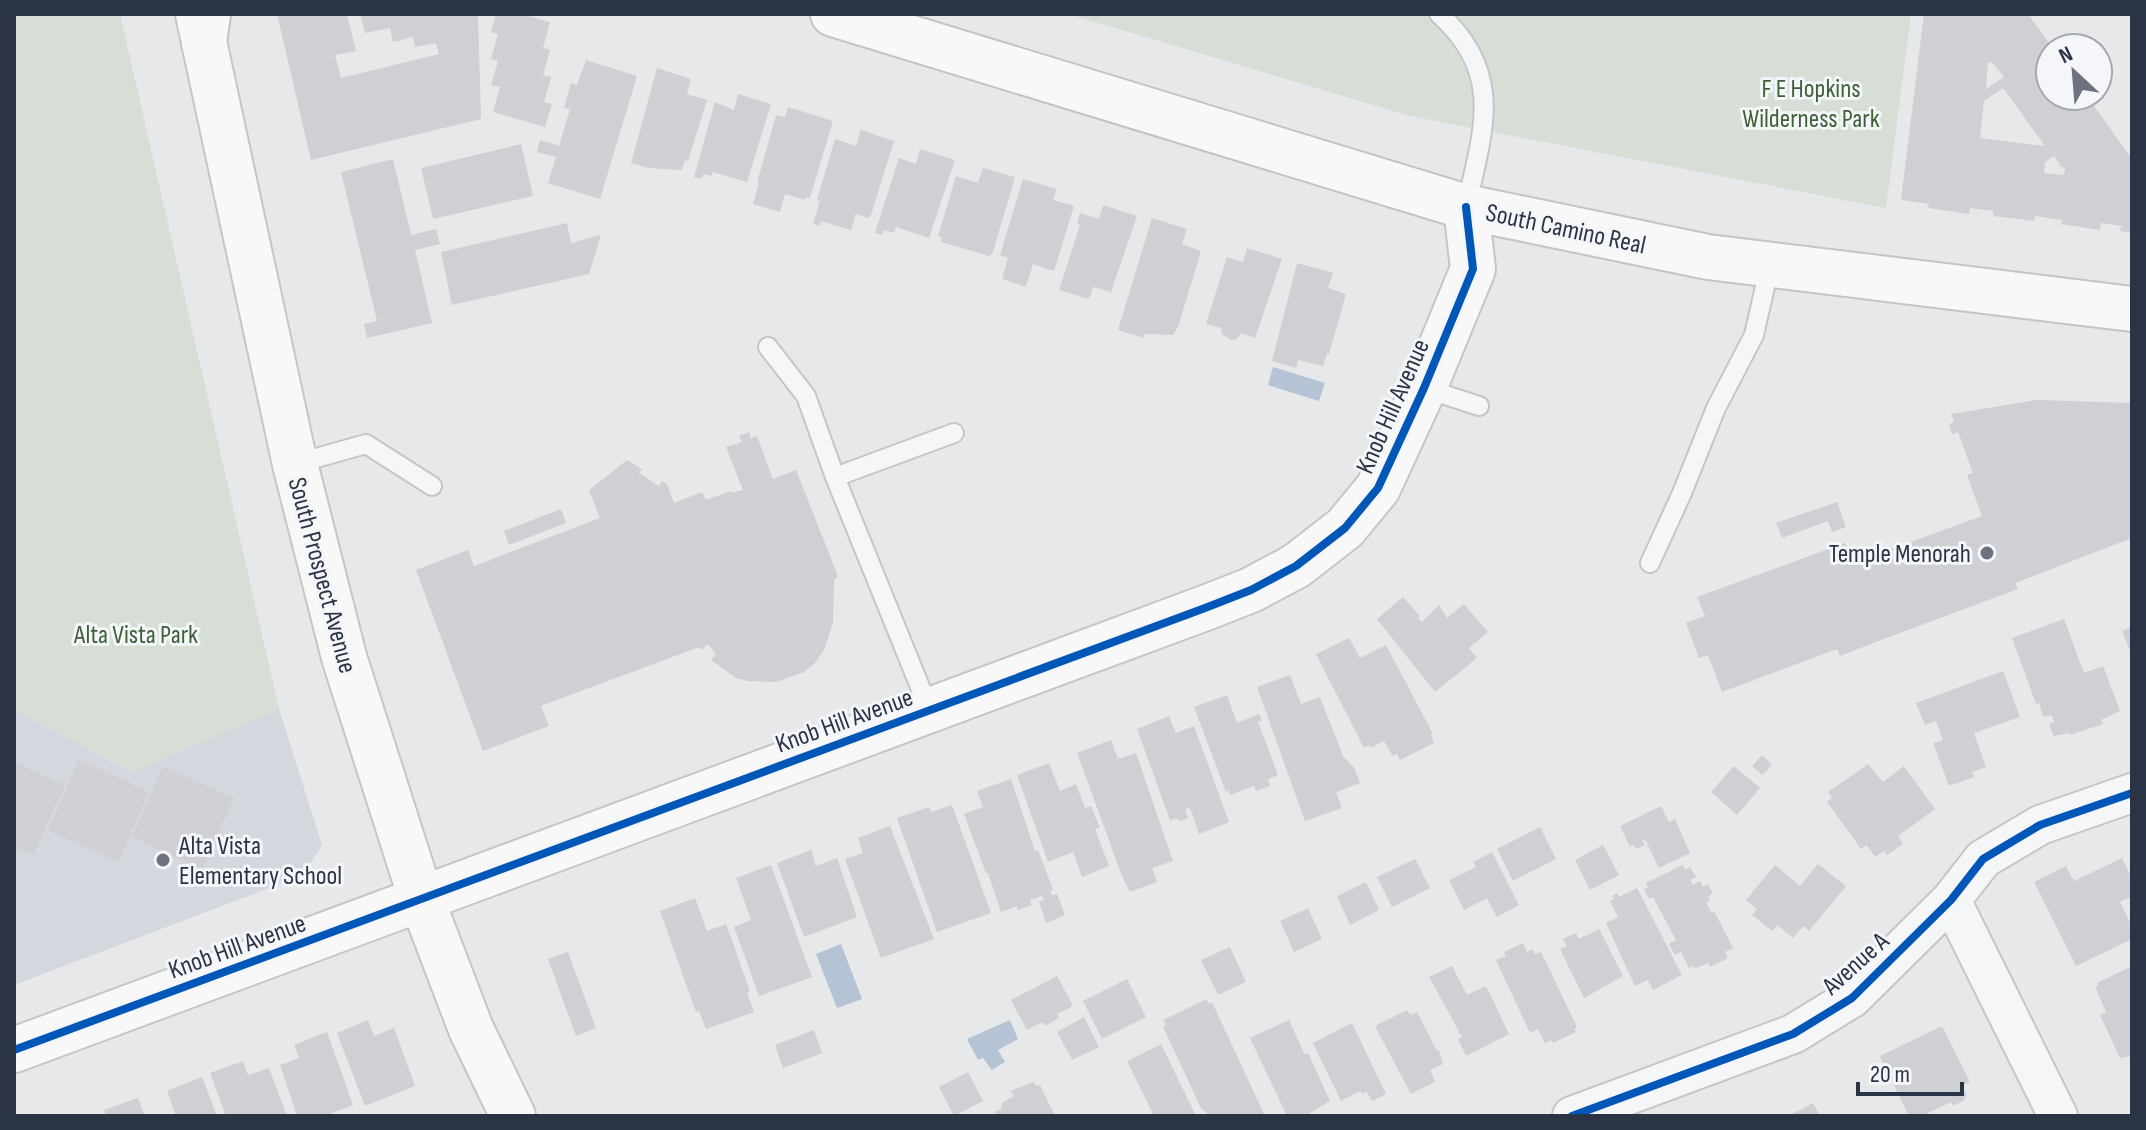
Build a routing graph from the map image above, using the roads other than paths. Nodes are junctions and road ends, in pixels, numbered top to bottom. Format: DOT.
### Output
graph roads {
  1 [pos="833,14"];
  2 [pos="1439,14"];
  3 [pos="204,24"];
  4 [pos="1466,207"];
  5 [pos="1770,265"];
  6 [pos="2132,309"];
  7 [pos="768,347"];
  8 [pos="1424,388"];
  9 [pos="1479,406"];
  10 [pos="954,433"];
  11 [pos="295,464"];
  12 [pos="835,477"];
  13 [pos="432,486"];
  14 [pos="1650,563"];
  15 [pos="929,709"];
  16 [pos="2132,793"];
  17 [pos="421,898"];
  18 [pos="1951,900"];
  19 [pos="14,1050"];
  20 [pos="513,1116"];
  21 [pos="1572,1116"];
  22 [pos="2058,1116"];
  1 -- 4 [label="main road, South Camino Real"];
  2 -- 4 [label="lane"];
  3 -- 11 [label="main road, South Prospect Avenue"];
  4 -- 5 [label="main road, South Camino Real"];
  4 -- 8 [label="main road, Knob Hill Avenue"];
  5 -- 6 [label="main road, South Camino Real"];
  5 -- 14 [label="lane"];
  7 -- 12 [label="lane"];
  8 -- 9 [label="lane"];
  8 -- 15 [label="main road, Knob Hill Avenue"];
  10 -- 12 [label="lane"];
  11 -- 13 [label="lane"];
  11 -- 17 [label="main road, South Prospect Avenue"];
  12 -- 15 [label="lane"];
  15 -- 17 [label="main road, Knob Hill Avenue"];
  16 -- 18 [label="street, Avenue A"];
  17 -- 19 [label="main road, Knob Hill Avenue"];
  17 -- 20 [label="main road, South Prospect Avenue"];
  18 -- 21 [label="street, Avenue A"];
  18 -- 22 [label="street"];
}
